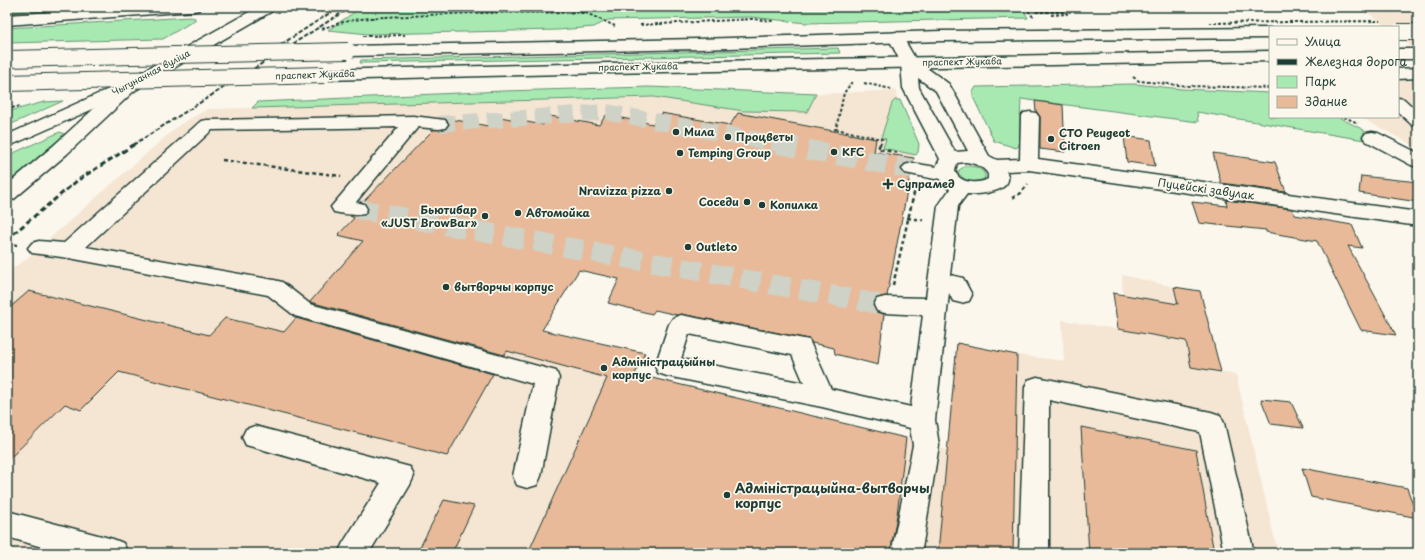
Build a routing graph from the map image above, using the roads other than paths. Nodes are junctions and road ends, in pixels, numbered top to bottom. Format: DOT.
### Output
graph roads {
  1 [pos="194,7"];
  2 [pos="269,7"];
  3 [pos="7,20"];
  4 [pos="1399,32"];
  5 [pos="1418,32"];
  6 [pos="1269,33"];
  7 [pos="896,37"];
  8 [pos="1399,54"];
  9 [pos="1418,54"];
  10 [pos="1269,56"];
  11 [pos="7,59"];
  12 [pos="909,63"];
  13 [pos="1418,73"];
  14 [pos="1399,74"];
  15 [pos="7,83"];
  16 [pos="128,87"];
  17 [pos="1399,104"];
  18 [pos="1030,117"];
  19 [pos="413,121"];
  20 [pos="1418,121"];
  21 [pos="439,124"];
  22 [pos="1372,137"];
  23 [pos="7,142"];
  24 [pos="1418,161"];
  25 [pos="987,163"];
  26 [pos="1029,164"];
  27 [pos="947,165"];
  28 [pos="916,170"];
  29 [pos="962,186"];
  30 [pos="7,195"];
  31 [pos="357,209"];
  32 [pos="1418,219"];
  33 [pos="39,248"];
  34 [pos="69,251"];
  35 [pos="938,282"];
  36 [pos="961,295"];
  37 [pos="887,306"];
  38 [pos="936,307"];
  39 [pos="822,397"];
  40 [pos="924,432"];
  41 [pos="256,437"];
  42 [pos="527,476"];
  43 [pos="7,524"];
  44 [pos="908,549"];
  45 [pos="112,553"];
  46 [pos="353,553"];
  47 [pos="1034,553"];
  48 [pos="1239,553"];
  1 -- 3 [label="main road"];
  2 -- 16 [label="main road, Чыгуначная вуліца"];
  4 -- 5 [label="main road, bridge"];
  6 -- 7 [label="main road, праспект Жукава"];
  7 -- 11 [label="main road, праспект Жукава, bridge"];
  7 -- 12 [label="main road"];
  8 -- 9 [label="main road"];
  10 -- 12 [label="main road, праспект Жукава"];
  12 -- 15 [label="main road, праспект Жукава, bridge"];
  12 -- 25 [label="main road"];
  12 -- 27 [label="main road"];
  13 -- 14 [label="main road"];
  16 -- 23 [label="main road, Чыгуначная вуліца"];
  16 -- 30 [label="main road"];
  17 -- 20 [label="main road"];
  18 -- 26 [label="main road"];
  19 -- 21 [label="main road"];
  19 -- 31 [label="main road"];
  19 -- 34 [label="main road"];
  22 -- 24 [label="main road"];
  25 -- 26 [label="main road, Пуцейскі завулак"];
  25 -- 27 [label="main road, Пуцейскі завулак"];
  25 -- 29 [label="main road"];
  26 -- 32 [label="main road, Пуцейскі завулак"];
  27 -- 28 [label="main road, Пуцейскі завулак"];
  27 -- 29 [label="main road"];
  29 -- 35 [label="main road"];
  33 -- 34 [label="main road"];
  34 -- 42 [label="main road"];
  35 -- 36 [label="main road"];
  35 -- 38 [label="main road"];
  37 -- 38 [label="main road"];
  38 -- 40 [label="main road"];
  39 -- 39 [label="main road"];
  39 -- 40 [label="main road"];
  40 -- 44 [label="main road"];
  41 -- 46 [label="main road"];
  43 -- 45 [label="main road"];
  47 -- 48 [label="main road"];
}
